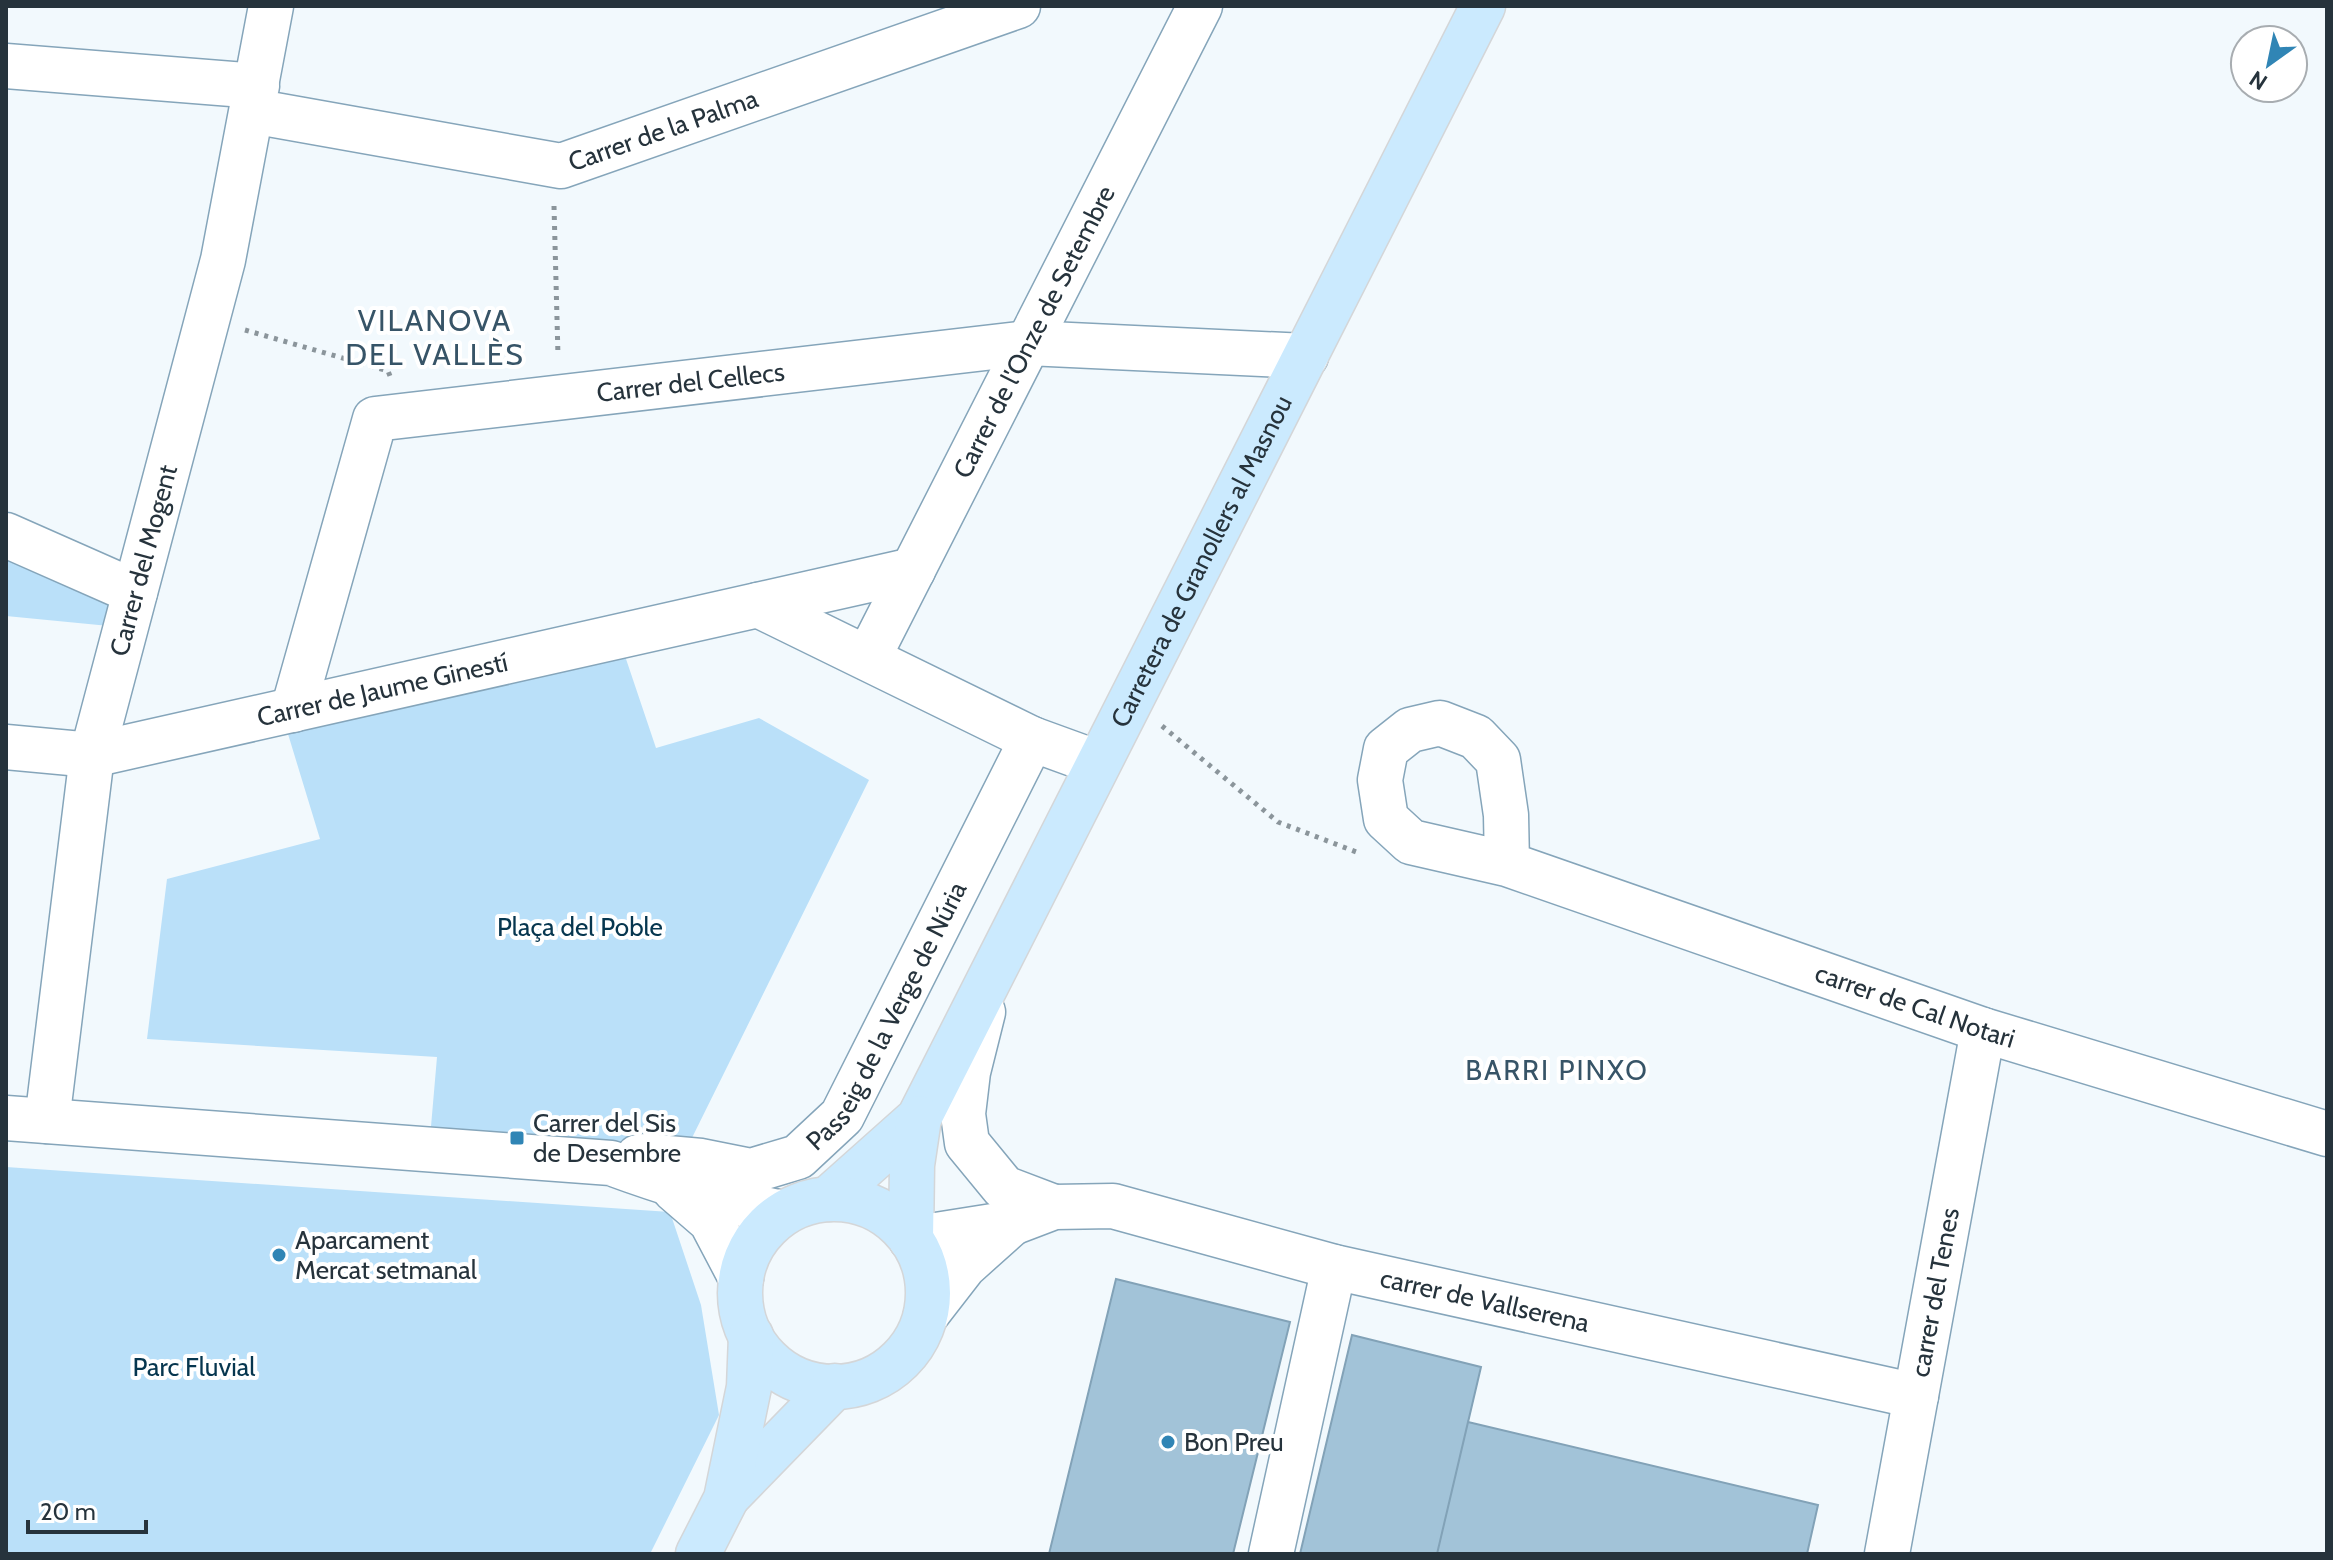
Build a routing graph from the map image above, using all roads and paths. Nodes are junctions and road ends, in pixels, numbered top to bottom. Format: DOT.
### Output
graph roads {
  1 [pos="271,6"];
  2 [pos="1018,6"];
  3 [pos="1200,6"];
  4 [pos="1483,6"];
  5 [pos="6,66"];
  6 [pos="255,99"];
  7 [pos="553,165"];
  8 [pos="207,319"];
  9 [pos="1028,343"];
  10 [pos="1306,356"];
  11 [pos="559,397"];
  12 [pos="402,416"];
  13 [pos="6,535"];
  14 [pos="913,570"];
  15 [pos="135,592"];
  16 [pos="758,605"];
  17 [pos="868,658"];
  18 [pos="1130,700"];
  19 [pos="293,710"];
  20 [pos="1032,739"];
  21 [pos="6,747"];
  22 [pos="92,755"];
  23 [pos="1098,763"];
  24 [pos="1411,842"];
  25 [pos="1507,864"];
  26 [pos="992,977"];
  27 [pos="1983,1030"];
  28 [pos="919,1118"];
  29 [pos="26,1119"];
  30 [pos="2327,1134"];
  31 [pos="611,1163"];
  32 [pos="670,1185"];
  33 [pos="828,1199"];
  34 [pos="1054,1207"];
  35 [pos="783,1213"];
  36 [pos="1012,1223"];
  37 [pos="911,1239"];
  38 [pos="1334,1267"];
  39 [pos="741,1278"];
  40 [pos="926,1315"];
  41 [pos="751,1336"];
  42 [pos="835,1386"];
  43 [pos="1916,1396"];
  44 [pos="726,1499"];
  45 [pos="698,1554"];
  46 [pos="1271,1554"];
  47 [pos="1887,1554"];
  1 -- 6 [label="street, Carrer del Mogent"];
  2 -- 7 [label="street, Carrer de la Palma"];
  3 -- 9 [label="street, Carrer de l'Onze de Setembre"];
  4 -- 10 [label="main road, Carretera de Granollers al Masnou"];
  5 -- 6 [label="street, Carrer de la Palma"];
  6 -- 7 [label="street, Carrer de la Palma"];
  6 -- 8 [label="street, Carrer del Mogent"];
  7 -- 11 [label="path"];
  8 -- 12 [label="path"];
  8 -- 15 [label="street, Carrer del Mogent"];
  9 -- 10 [label="street, Carrer del Cellecs"];
  9 -- 11 [label="street, Carrer del Cellecs"];
  9 -- 14 [label="street, Carrer de l'Onze de Setembre"];
  10 -- 18 [label="main road, Carretera de Granollers al Masnou"];
  11 -- 12 [label="street, Carrer del Cellecs"];
  12 -- 19 [label="street, Carrer del Cellecs"];
  13 -- 15 [label="street"];
  14 -- 16 [label="street, Carrer de Jaume Ginestí"];
  14 -- 17 [label="street, Carrer de l'Onze de Setembre"];
  15 -- 22 [label="street, Carrer del Mogent"];
  16 -- 17 [label="street"];
  16 -- 19 [label="street, Carrer de Jaume Ginestí"];
  17 -- 20 [label="street"];
  18 -- 23 [label="main road, Carretera de Granollers al Masnou"];
  18 -- 24 [label="path"];
  19 -- 22 [label="street, Carrer de Jaume Ginestí"];
  20 -- 23 [label="street"];
  20 -- 31 [label="street, Passeig de la Verge de Núria"];
  21 -- 22 [label="street, Carrer de Jaume Ginestí"];
  22 -- 29 [label="street, Carrer del Mogent"];
  23 -- 26 [label="main road, Carretera de Granollers al Masnou"];
  24 -- 25 [label="street, carrer de Cal Notari"];
  24 -- 25 [label="street"];
  25 -- 27 [label="street, carrer de Cal Notari"];
  26 -- 28 [label="main road, Carretera de Granollers al Masnou"];
  26 -- 34 [label="street, carrer de Vallserena"];
  27 -- 30 [label="street, carrer de Cal Notari"];
  27 -- 43 [label="street, carrer del Tenes"];
  28 -- 33 [label="main road, Carretera de Granollers al Masnou"];
  28 -- 37 [label="main road, Carretera de Granollers al Masnou"];
  29 -- 31 [label="street"];
  31 -- 32 [label="street"];
  32 -- 35 [label="street"];
  32 -- 39 [label="street"];
  33 -- 35 [label="main road"];
  33 -- 37 [label="main road"];
  34 -- 36 [label="street, carrer de Vallserena"];
  34 -- 38 [label="street, carrer de Vallserena"];
  35 -- 39 [label="main road"];
  36 -- 37 [label="street, carrer de Vallserena"];
  36 -- 40 [label="street, carrer de Vallserena"];
  37 -- 40 [label="main road"];
  38 -- 43 [label="street, carrer de Vallserena"];
  38 -- 46 [label="street"];
  39 -- 41 [label="main road"];
  40 -- 42 [label="main road"];
  41 -- 42 [label="main road"];
  41 -- 44 [label="main road"];
  42 -- 44 [label="main road"];
  43 -- 47 [label="street, carrer del Tenes"];
  44 -- 45 [label="main road"];
}
